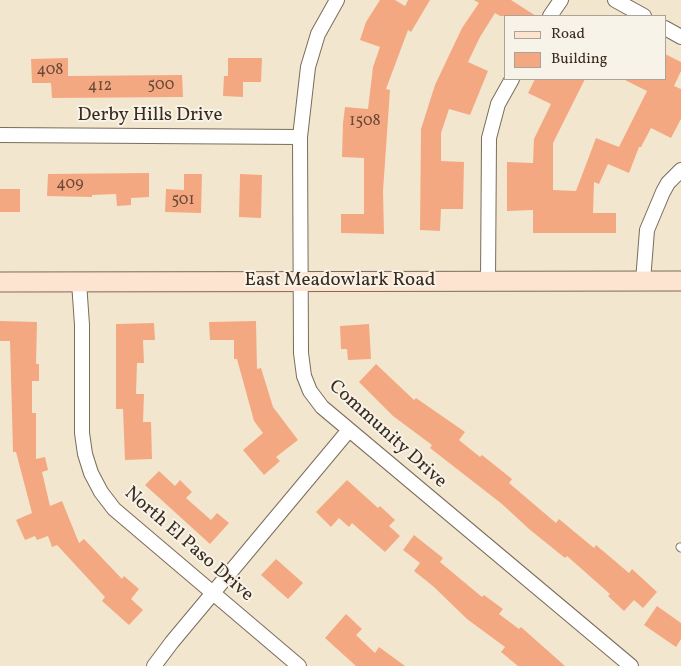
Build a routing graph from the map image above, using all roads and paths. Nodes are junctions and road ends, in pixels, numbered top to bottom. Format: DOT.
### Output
graph roads {
  1 [pos="337,0"];
  2 [pos="562,0"];
  3 [pos="615,0"];
  4 [pos="551,15"];
  5 [pos="642,15"];
  6 [pos="666,29"];
  7 [pos="681,37"];
  8 [pos="511,80"];
  9 [pos="0,135"];
  10 [pos="300,136"];
  11 [pos="681,170"];
  12 [pos="488,281"];
  13 [pos="643,281"];
  14 [pos="681,281"];
  15 [pos="0,282"];
  16 [pos="79,282"];
  17 [pos="301,282"];
  18 [pos="348,430"];
  19 [pos="213,593"];
  20 [pos="154,666"];
  21 [pos="300,666"];
  22 [pos="631,666"];
  1 -- 10 [label="street, Community Drive"];
  2 -- 4 [label="street"];
  3 -- 5 [label="street"];
  6 -- 7 [label="street"];
  8 -- 12 [label="street"];
  9 -- 10 [label="street, Derby Hills Drive"];
  10 -- 17 [label="street, Community Drive"];
  11 -- 13 [label="street"];
  12 -- 13 [label="main road, East Meadowlark Road"];
  12 -- 17 [label="main road, East Meadowlark Road"];
  13 -- 14 [label="main road, East Meadowlark Road"];
  15 -- 16 [label="main road, East Meadowlark Road"];
  16 -- 17 [label="main road, East Meadowlark Road"];
  16 -- 19 [label="street, North El Paso Drive"];
  17 -- 18 [label="street, Community Drive"];
  18 -- 19 [label="street"];
  18 -- 22 [label="street, Community Drive"];
  19 -- 20 [label="street"];
  19 -- 21 [label="street, North El Paso Drive"];
}
